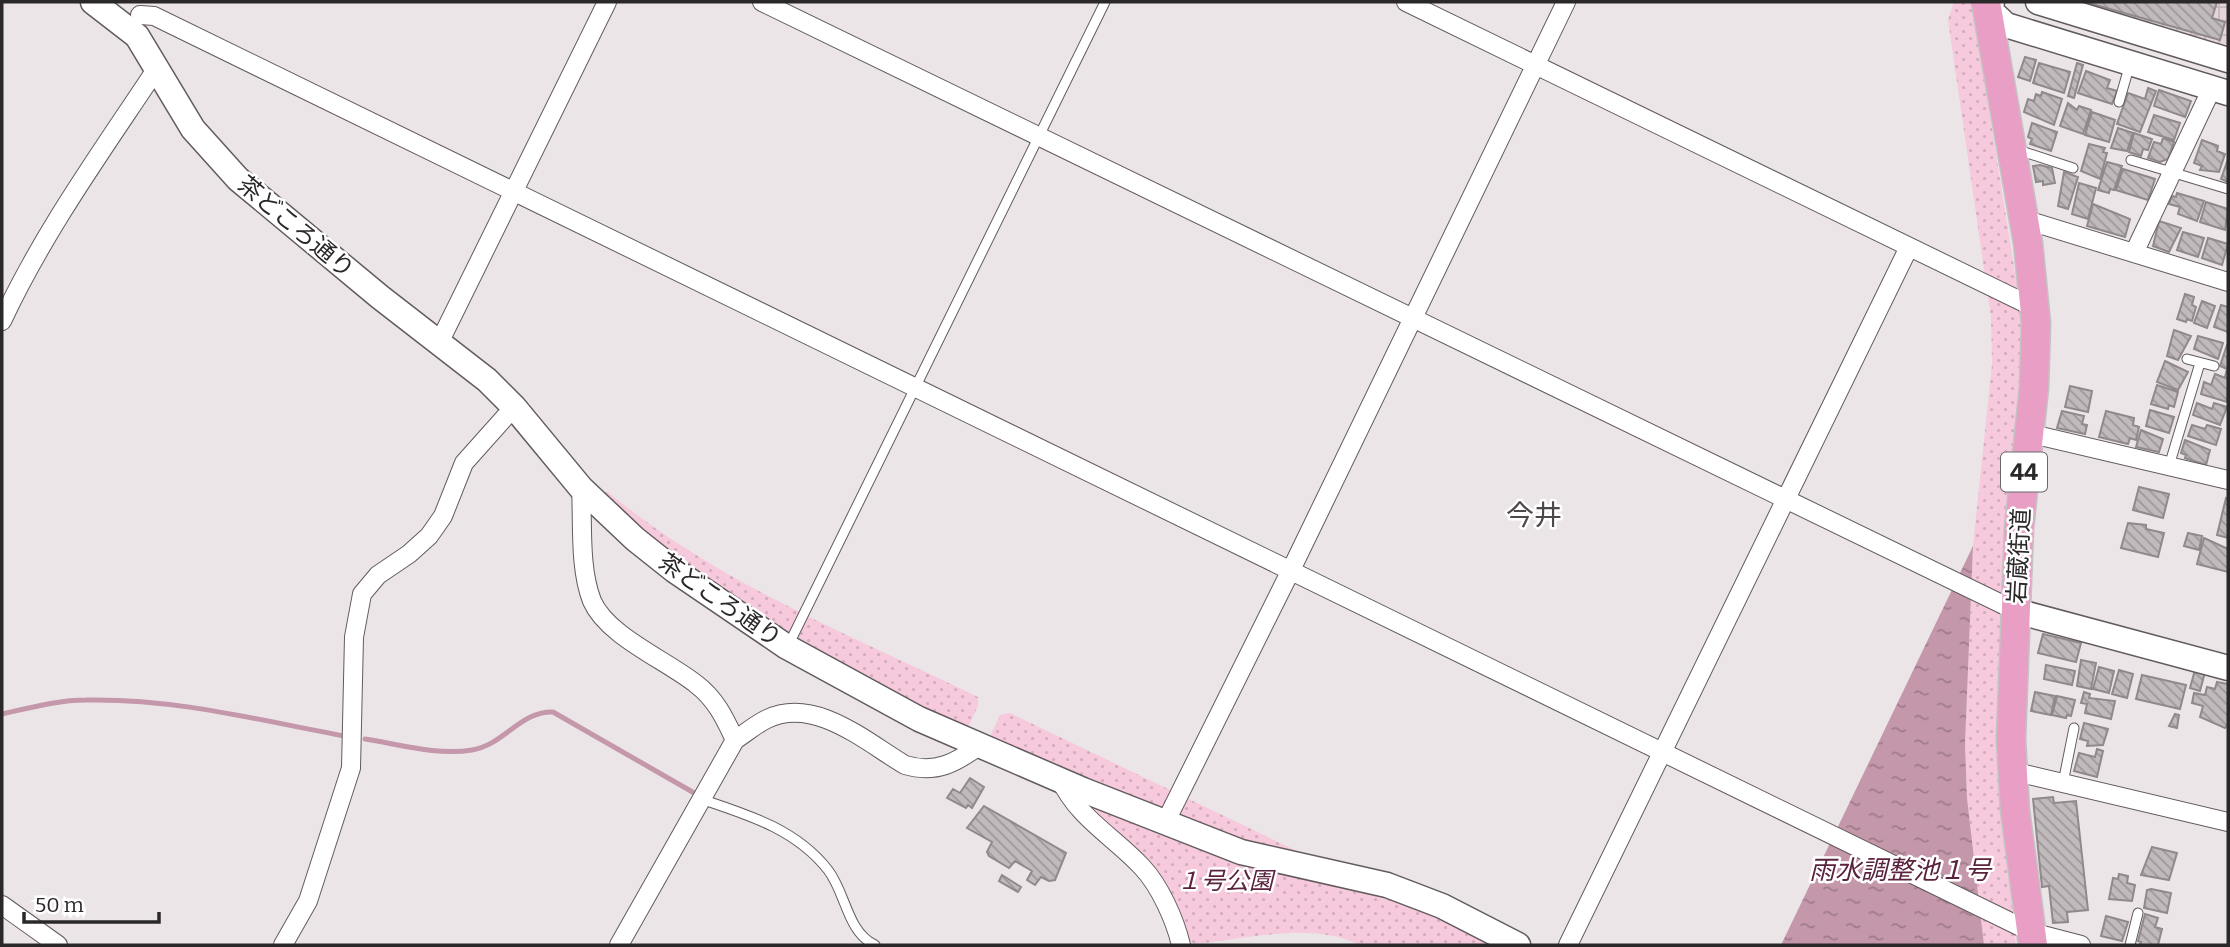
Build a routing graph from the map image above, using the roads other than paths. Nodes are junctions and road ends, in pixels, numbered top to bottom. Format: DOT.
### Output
graph roads {
  1 [pos="93,2"];
  2 [pos="607,2"];
  3 [pos="762,2"];
  4 [pos="1105,2"];
  5 [pos="1406,2"];
  6 [pos="1566,2"];
  7 [pos="2038,2"];
  8 [pos="1988,4"];
  9 [pos="137,15"];
  10 [pos="2228,59"];
  11 [pos="2130,63"];
  12 [pos="1535,64"];
  13 [pos="158,68"];
  14 [pos="2220,91"];
  15 [pos="2119,102"];
  16 [pos="1038,136"];
  17 [pos="2010,147"];
  18 [pos="2131,160"];
  19 [pos="2073,168"];
  20 [pos="2173,172"];
  21 [pos="2228,189"];
  22 [pos="513,193"];
  23 [pos="2023,219"];
  24 [pos="1909,247"];
  25 [pos="2134,253"];
  26 [pos="2228,282"];
  27 [pos="2035,308"];
  28 [pos="1413,318"];
  29 [pos="2,321"];
  30 [pos="439,343"];
  31 [pos="2188,359"];
  32 [pos="2200,363"];
  33 [pos="2214,366"];
  34 [pos="916,389"];
  35 [pos="514,407"];
  36 [pos="2028,433"];
  37 [pos="2169,466"];
  38 [pos="2228,480"];
  39 [pos="581,488"];
  40 [pos="1787,500"];
  41 [pos="1290,572"];
  42 [pos="2016,611"];
  43 [pos="787,648"];
  44 [pos="2228,668"];
  45 [pos="2074,728"];
  46 [pos="735,740"];
  47 [pos="980,745"];
  48 [pos="1664,752"];
  49 [pos="2012,771"];
  50 [pos="1060,779"];
  51 [pos="2063,783"];
  52 [pos="704,800"];
  53 [pos="2228,821"];
  54 [pos="1165,823"];
  55 [pos="2,905"];
  56 [pos="2138,913"];
  57 [pos="2032,939"];
  58 [pos="58,945"];
  59 [pos="283,945"];
  60 [pos="619,945"];
  61 [pos="875,945"];
  62 [pos="1181,945"];
  63 [pos="1518,945"];
  64 [pos="1568,945"];
  65 [pos="2081,945"];
  66 [pos="2130,945"];
  1 -- 9 [label="street, 茶どころ通り"];
  2 -- 22 [label="street"];
  3 -- 16 [label="street"];
  4 -- 16 [label="lane"];
  5 -- 12 [label="street"];
  6 -- 12 [label="street"];
  7 -- 10 [label="street"];
  8 -- 11 [label="street"];
  8 -- 17 [label="main road, 岩蔵街道 / 44"];
  9 -- 13 [label="street, 茶どころ通り"];
  9 -- 22 [label="street"];
  11 -- 14 [label="street"];
  11 -- 15 [label="lane"];
  12 -- 24 [label="street"];
  12 -- 28 [label="street"];
  13 -- 29 [label="street"];
  13 -- 30 [label="street, 茶どころ通り"];
  14 -- 20 [label="street"];
  16 -- 28 [label="street"];
  16 -- 34 [label="lane"];
  17 -- 19 [label="lane"];
  17 -- 23 [label="main road, 岩蔵街道 / 44"];
  18 -- 20 [label="lane"];
  20 -- 21 [label="lane"];
  20 -- 25 [label="street"];
  22 -- 30 [label="street"];
  22 -- 34 [label="street"];
  23 -- 25 [label="street"];
  23 -- 27 [label="main road, 岩蔵街道 / 44"];
  24 -- 27 [label="street"];
  24 -- 40 [label="street"];
  25 -- 26 [label="street"];
  27 -- 36 [label="main road, 岩蔵街道 / 44"];
  28 -- 40 [label="street"];
  28 -- 41 [label="street"];
  30 -- 35 [label="street, 茶どころ通り"];
  31 -- 32 [label="lane"];
  32 -- 33 [label="lane"];
  32 -- 37 [label="lane"];
  34 -- 41 [label="street"];
  34 -- 43 [label="lane"];
  35 -- 39 [label="street, 茶どころ通り"];
  35 -- 59 [label="street"];
  36 -- 37 [label="street"];
  36 -- 42 [label="main road, 岩蔵街道 / 44"];
  37 -- 38 [label="street"];
  39 -- 43 [label="street, 茶どころ通り"];
  39 -- 46 [label="street"];
  40 -- 42 [label="street"];
  40 -- 48 [label="street"];
  41 -- 48 [label="street"];
  41 -- 54 [label="street"];
  42 -- 44 [label="street"];
  42 -- 49 [label="main road, 岩蔵街道 / 44"];
  43 -- 47 [label="street, 茶どころ通り"];
  45 -- 51 [label="lane"];
  46 -- 47 [label="street"];
  46 -- 52 [label="street"];
  47 -- 50 [label="street, 茶どころ通り"];
  48 -- 57 [label="street"];
  48 -- 64 [label="street"];
  49 -- 51 [label="street"];
  49 -- 57 [label="main road, 岩蔵街道 / 44"];
  50 -- 54 [label="street, 茶どころ通り"];
  50 -- 62 [label="street"];
  51 -- 53 [label="street"];
  52 -- 60 [label="street"];
  52 -- 61 [label="lane"];
  54 -- 63 [label="street, 茶どころ通り"];
  55 -- 58 [label="street"];
  56 -- 66 [label="lane"];
  57 -- 65 [label="street"];
}
